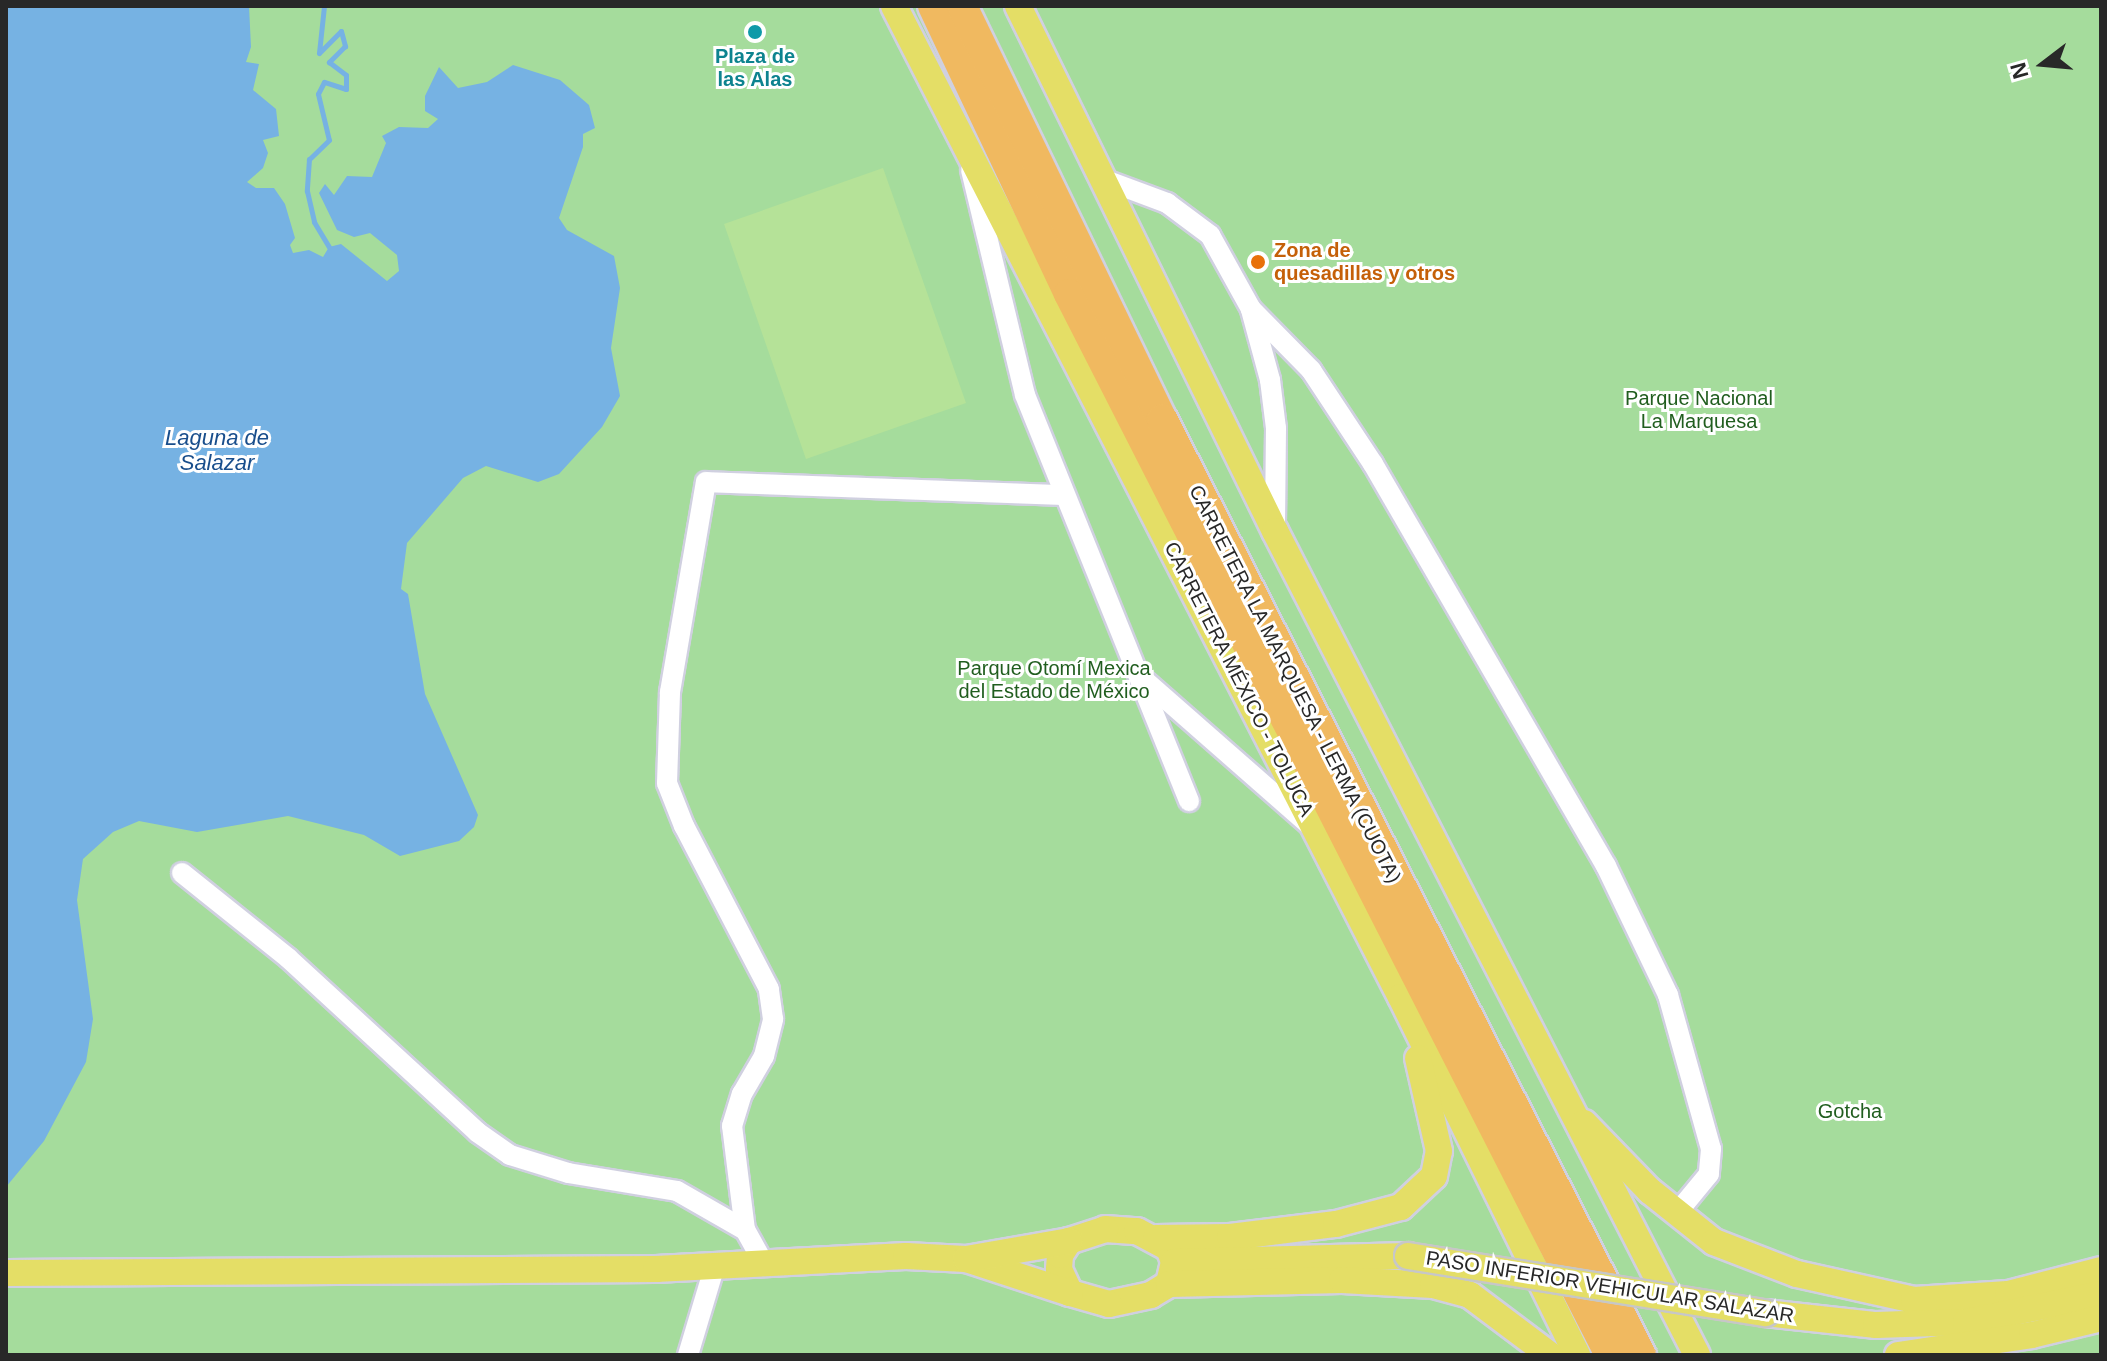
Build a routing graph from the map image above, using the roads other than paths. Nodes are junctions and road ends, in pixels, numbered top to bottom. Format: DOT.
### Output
graph roads {
  1 [pos="894,6"];
  2 [pos="915,6"];
  3 [pos="933,6"];
  4 [pos="962,6"];
  5 [pos="1018,6"];
  6 [pos="969,158"];
  7 [pos="1100,178"];
  8 [pos="1069,294"];
  9 [pos="1251,309"];
  10 [pos="1061,495"];
  11 [pos="1275,531"];
  12 [pos="1136,673"];
  13 [pos="1189,801"];
  14 [pos="1317,831"];
  15 [pos="182,873"];
  16 [pos="1401,997"];
  17 [pos="1564,1102"];
  18 [pos="1676,1214"];
  19 [pos="745,1230"];
  20 [pos="1156,1238"];
  21 [pos="1069,1241"];
  22 [pos="966,1259"];
  23 [pos="763,1262"];
  24 [pos="715,1265"];
  25 [pos="2101,1270"];
  26 [pos="6,1273"];
  27 [pos="1172,1273"];
  28 [pos="1070,1293"];
  29 [pos="2101,1294"];
  30 [pos="2101,1318"];
  31 [pos="688,1355"];
  32 [pos="1550,1355"];
  33 [pos="1577,1355"];
  34 [pos="1610,1355"];
  35 [pos="1641,1355"];
  36 [pos="1697,1355"];
  37 [pos="1898,1355"];
  1 -- 6 [label="main road, CARRETERA MÉXICO - TOLUCA"];
  2 -- 8 [label="highway"];
  3 -- 8 [label="highway, CARRETERA LA MARQUESA - LERMA (CUOTA)"];
  4 -- 35 [label="highway, CARRETERA LA MARQUESA - LERMA (CUOTA)"];
  5 -- 7 [label="main road"];
  6 -- 10 [label="street"];
  6 -- 14 [label="main road, CARRETERA MÉXICO - TOLUCA"];
  7 -- 9 [label="street"];
  7 -- 11 [label="main road"];
  8 -- 34 [label="highway, CARRETERA LA MARQUESA - LERMA (CUOTA)"];
  9 -- 11 [label="street"];
  9 -- 18 [label="street"];
  10 -- 12 [label="street"];
  10 -- 19 [label="street"];
  11 -- 17 [label="main road"];
  12 -- 13 [label="street"];
  12 -- 14 [label="street"];
  14 -- 16 [label="main road, CARRETERA MÉXICO - TOLUCA"];
  15 -- 19 [label="street"];
  16 -- 20 [label="main road"];
  16 -- 33 [label="main road, CARRETERA MÉXICO - TOLUCA"];
  17 -- 18 [label="main road"];
  17 -- 36 [label="main road"];
  18 -- 25 [label="main road"];
  19 -- 23 [label="street"];
  20 -- 21 [label="main road"];
  20 -- 27 [label="main road"];
  21 -- 22 [label="main road"];
  21 -- 28 [label="main road"];
  22 -- 23 [label="main road"];
  22 -- 28 [label="main road"];
  23 -- 24 [label="main road"];
  24 -- 26 [label="main road"];
  24 -- 31 [label="street"];
  27 -- 28 [label="main road"];
  27 -- 29 [label="main road, PASO INFERIOR VEHICULAR SALAZAR, bridge"];
  27 -- 32 [label="main road"];
  30 -- 37 [label="main road"];
}
